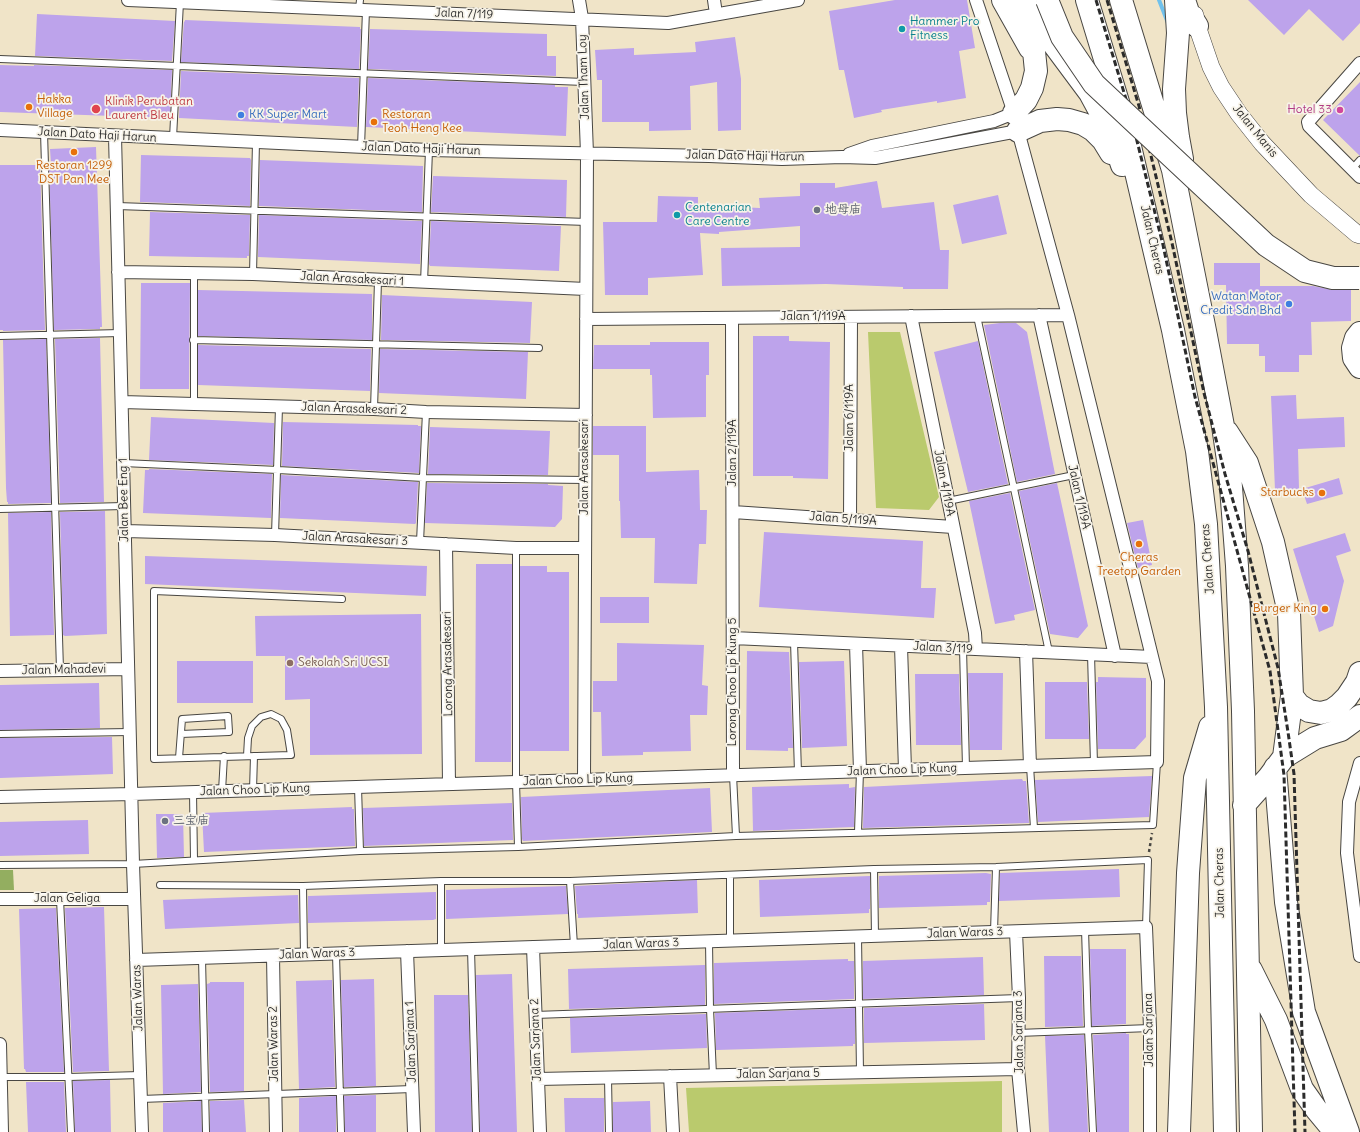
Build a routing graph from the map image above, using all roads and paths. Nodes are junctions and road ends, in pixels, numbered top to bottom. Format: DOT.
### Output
graph roads {
  1 [pos="128,0"];
  2 [pos="579,0"];
  3 [pos="714,0"];
  4 [pos="798,0"];
  5 [pos="976,0"];
  6 [pos="1003,0"];
  7 [pos="1087,0"];
  8 [pos="1121,0"];
  9 [pos="1176,0"];
  10 [pos="1184,0"];
  11 [pos="1192,0"];
  12 [pos="174,1"];
  13 [pos="1033,4"];
  14 [pos="362,6"];
  15 [pos="716,14"];
  16 [pos="582,18"];
  17 [pos="1197,26"];
  18 [pos="1035,56"];
  19 [pos="0,59"];
  20 [pos="1360,63"];
  21 [pos="177,66"];
  22 [pos="364,73"];
  23 [pos="584,82"];
  24 [pos="1016,122"];
  25 [pos="0,130"];
  26 [pos="44,132"];
  27 [pos="115,136"];
  28 [pos="174,138"];
  29 [pos="256,142"];
  30 [pos="361,147"];
  31 [pos="429,150"];
  32 [pos="587,154"];
  33 [pos="842,157"];
  34 [pos="1357,169"];
  35 [pos="1126,178"];
  36 [pos="117,206"];
  37 [pos="254,210"];
  38 [pos="426,217"];
  39 [pos="587,222"];
  40 [pos="1148,227"];
  41 [pos="1185,227"];
  42 [pos="1360,235"];
  43 [pos="118,272"];
  44 [pos="194,274"];
  45 [pos="253,274"];
  46 [pos="1359,278"];
  47 [pos="378,281"];
  48 [pos="424,283"];
  49 [pos="586,289"];
  50 [pos="1039,315"];
  51 [pos="1068,315"];
  52 [pos="911,316"];
  53 [pos="977,316"];
  54 [pos="851,317"];
  55 [pos="732,318"];
  56 [pos="586,319"];
  57 [pos="120,333"];
  58 [pos="1360,333"];
  59 [pos="50,335"];
  60 [pos="0,336"];
  61 [pos="193,340"];
  62 [pos="375,344"];
  63 [pos="539,348"];
  64 [pos="1360,367"];
  65 [pos="122,402"];
  66 [pos="194,404"];
  67 [pos="279,407"];
  68 [pos="374,408"];
  69 [pos="426,412"];
  70 [pos="586,415"];
  71 [pos="1223,426"];
  72 [pos="123,463"];
  73 [pos="278,470"];
  74 [pos="1074,475"];
  75 [pos="423,478"];
  76 [pos="585,480"];
  77 [pos="1013,488"];
  78 [pos="948,501"];
  79 [pos="124,506"];
  80 [pos="55,508"];
  81 [pos="0,509"];
  82 [pos="733,512"];
  83 [pos="850,520"];
  84 [pos="953,527"];
  85 [pos="125,531"];
  86 [pos="275,535"];
  87 [pos="420,542"];
  88 [pos="446,544"];
  89 [pos="516,548"];
  90 [pos="585,548"];
  91 [pos="732,589"];
  92 [pos="342,599"];
  93 [pos="733,638"];
  94 [pos="794,641"];
  95 [pos="856,644"];
  96 [pos="901,646"];
  97 [pos="963,648"];
  98 [pos="976,649"];
  99 [pos="1026,651"];
  100 [pos="1049,652"];
  101 [pos="1091,654"];
  102 [pos="1115,656"];
  103 [pos="1152,657"];
  104 [pos="128,669"];
  105 [pos="60,670"];
  106 [pos="0,671"];
  107 [pos="1360,673"];
  108 [pos="1292,696"];
  109 [pos="1216,706"];
  110 [pos="1360,716"];
  111 [pos="130,732"];
  112 [pos="0,734"];
  113 [pos="181,734"];
  114 [pos="224,756"];
  115 [pos="247,756"];
  116 [pos="254,756"];
  117 [pos="179,758"];
  118 [pos="1157,762"];
  119 [pos="1280,762"];
  120 [pos="1360,763"];
  121 [pos="1094,764"];
  122 [pos="1030,766"];
  123 [pos="966,768"];
  124 [pos="905,770"];
  125 [pos="860,772"];
  126 [pos="798,773"];
  127 [pos="733,775"];
  128 [pos="584,780"];
  129 [pos="516,782"];
  130 [pos="449,784"];
  131 [pos="358,787"];
  132 [pos="254,790"];
  133 [pos="193,792"];
  134 [pos="222,792"];
  135 [pos="132,794"];
  136 [pos="0,797"];
  137 [pos="1244,805"];
  138 [pos="1153,825"];
  139 [pos="1034,828"];
  140 [pos="858,832"];
  141 [pos="1281,834"];
  142 [pos="736,836"];
  143 [pos="518,847"];
  144 [pos="360,851"];
  145 [pos="194,860"];
  146 [pos="1148,860"];
  147 [pos="133,864"];
  148 [pos="0,865"];
  149 [pos="996,867"];
  150 [pos="874,869"];
  151 [pos="730,875"];
  152 [pos="441,881"];
  153 [pos="570,881"];
  154 [pos="160,886"];
  155 [pos="303,886"];
  156 [pos="0,899"];
  157 [pos="60,899"];
  158 [pos="134,899"];
  159 [pos="1146,927"];
  160 [pos="1085,929"];
  161 [pos="994,932"];
  162 [pos="1016,932"];
  163 [pos="875,936"];
  164 [pos="858,937"];
  165 [pos="730,941"];
  166 [pos="709,942"];
  167 [pos="574,946"];
  168 [pos="533,947"];
  169 [pos="471,949"];
  170 [pos="441,950"];
  171 [pos="408,951"];
  172 [pos="336,954"];
  173 [pos="304,955"];
  174 [pos="273,956"];
  175 [pos="1360,956"];
  176 [pos="202,958"];
  177 [pos="136,960"];
  178 [pos="1248,966"];
  179 [pos="1019,998"];
  180 [pos="860,1003"];
  181 [pos="710,1009"];
  182 [pos="535,1014"];
  183 [pos="1150,1028"];
  184 [pos="1088,1030"];
  185 [pos="1018,1033"];
  186 [pos="0,1044"];
  187 [pos="1018,1069"];
  188 [pos="860,1072"];
  189 [pos="140,1075"];
  190 [pos="670,1076"];
  191 [pos="713,1076"];
  192 [pos="69,1077"];
  193 [pos="0,1078"];
  194 [pos="608,1078"];
  195 [pos="538,1079"];
  196 [pos="412,1090"];
  197 [pos="340,1092"];
  198 [pos="275,1094"];
  199 [pos="205,1096"];
  200 [pos="141,1099"];
  201 [pos="1225,1110"];
  202 [pos="2,1132"];
  203 [pos="71,1132"];
  204 [pos="142,1132"];
  205 [pos="206,1132"];
  206 [pos="276,1132"];
  207 [pos="341,1132"];
  208 [pos="414,1132"];
  209 [pos="476,1132"];
  210 [pos="540,1132"];
  211 [pos="609,1132"];
  212 [pos="673,1132"];
  213 [pos="1024,1132"];
  214 [pos="1093,1132"];
  215 [pos="1150,1132"];
  216 [pos="1179,1132"];
  217 [pos="1220,1132"];
  218 [pos="1225,1132"];
  219 [pos="1251,1132"];
  220 [pos="1335,1132"];
  221 [pos="1348,1132"];
  1 -- 12 [label="street, Jalan 7/119"];
  2 -- 16 [label="street, Jalan Tham Loy"];
  3 -- 15 [label="street"];
  4 -- 15 [label="street, Jalan 7/119"];
  5 -- 24 [label="street"];
  6 -- 18 [label="highway"];
  7 -- 40 [label="highway, Jalan Cheras"];
  8 -- 41 [label="highway"];
  9 -- 41 [label="highway"];
  10 -- 17 [label="highway"];
  11 -- 17 [label="street, Jalan Manis"];
  12 -- 14 [label="street, Jalan 7/119"];
  12 -- 21 [label="lane"];
  13 -- 18 [label="highway"];
  13 -- 35 [label="highway"];
  13 -- 46 [label="highway, bridge"];
  14 -- 16 [label="street, Jalan 7/119"];
  14 -- 22 [label="lane"];
  15 -- 16 [label="street, Jalan 7/119"];
  16 -- 23 [label="street, Jalan Tham Loy"];
  17 -- 42 [label="street, Jalan Manis"];
  18 -- 24 [label="highway"];
  19 -- 21 [label="lane"];
  20 -- 34 [label="street"];
  21 -- 22 [label="lane"];
  21 -- 28 [label="lane"];
  22 -- 23 [label="lane"];
  22 -- 30 [label="lane"];
  23 -- 32 [label="street, Jalan Tham Loy"];
  24 -- 33 [label="street, Jalan Dato Haji Harun"];
  24 -- 33 [label="street, Jalan Dato Haji Harun"];
  24 -- 35 [label="highway"];
  24 -- 51 [label="street"];
  25 -- 26 [label="street, Jalan Dato Haji Harun"];
  26 -- 27 [label="street, Jalan Dato Haji Harun"];
  26 -- 59 [label="lane"];
  27 -- 28 [label="street, Jalan Dato Haji Harun"];
  27 -- 36 [label="street, Jalan Bee Eng 1"];
  28 -- 29 [label="street, Jalan Dato Haji Harun"];
  29 -- 30 [label="street, Jalan Dato Haji Harun"];
  29 -- 37 [label="lane"];
  30 -- 31 [label="street, Jalan Dato Haji Harun"];
  31 -- 32 [label="street, Jalan Dato Haji Harun"];
  31 -- 38 [label="lane"];
  32 -- 33 [label="street, Jalan Dato Haji Harun"];
  32 -- 39 [label="street, Jalan Arasakesari"];
  35 -- 40 [label="highway"];
  36 -- 37 [label="lane"];
  36 -- 43 [label="street, Jalan Bee Eng 1"];
  37 -- 38 [label="lane"];
  37 -- 45 [label="lane"];
  38 -- 39 [label="lane"];
  38 -- 48 [label="lane"];
  39 -- 49 [label="street, Jalan Arasakesari"];
  40 -- 109 [label="highway, Jalan Cheras"];
  41 -- 71 [label="highway"];
  43 -- 44 [label="street, Jalan Arasakesari 1"];
  43 -- 57 [label="street, Jalan Bee Eng 1"];
  44 -- 45 [label="street, Jalan Arasakesari 1"];
  44 -- 61 [label="lane"];
  45 -- 47 [label="street, Jalan Arasakesari 1"];
  47 -- 48 [label="street, Jalan Arasakesari 1"];
  47 -- 62 [label="lane"];
  48 -- 49 [label="street, Jalan Arasakesari 1"];
  49 -- 56 [label="street, Jalan Arasakesari"];
  50 -- 51 [label="street, Jalan 1/119A"];
  50 -- 53 [label="street, Jalan 1/119A"];
  50 -- 74 [label="street, Jalan 1/119A"];
  51 -- 103 [label="street"];
  52 -- 53 [label="street, Jalan 1/119A"];
  52 -- 54 [label="street, Jalan 1/119A"];
  52 -- 78 [label="street, Jalan 4/119A"];
  53 -- 77 [label="lane"];
  54 -- 55 [label="street, Jalan 1/119A"];
  54 -- 83 [label="street, Jalan 6/119A"];
  55 -- 56 [label="street, Jalan 1/119A"];
  55 -- 82 [label="street, Jalan 2/119A"];
  56 -- 70 [label="street, Jalan Arasakesari"];
  57 -- 59 [label="lane"];
  57 -- 65 [label="street, Jalan Bee Eng 1"];
  58 -- 64 [label="highway"];
  59 -- 60 [label="lane"];
  59 -- 80 [label="lane"];
  61 -- 62 [label="lane"];
  61 -- 66 [label="lane"];
  62 -- 63 [label="lane"];
  62 -- 68 [label="lane"];
  65 -- 66 [label="street, Jalan Arasakesari 2"];
  65 -- 72 [label="street, Jalan Bee Eng 1"];
  66 -- 67 [label="street, Jalan Arasakesari 2"];
  67 -- 68 [label="street, Jalan Arasakesari 2"];
  67 -- 73 [label="lane"];
  68 -- 69 [label="street, Jalan Arasakesari 2"];
  69 -- 70 [label="street, Jalan Arasakesari 2"];
  69 -- 75 [label="lane"];
  70 -- 76 [label="street, Jalan Arasakesari"];
  71 -- 108 [label="highway"];
  71 -- 137 [label="highway"];
  72 -- 73 [label="lane"];
  72 -- 79 [label="street, Jalan Bee Eng 1"];
  73 -- 75 [label="lane"];
  73 -- 86 [label="lane"];
  74 -- 77 [label="lane"];
  74 -- 102 [label="street, Jalan 1/119A"];
  75 -- 76 [label="lane"];
  75 -- 87 [label="lane"];
  76 -- 90 [label="street, Jalan Arasakesari"];
  77 -- 78 [label="lane"];
  77 -- 100 [label="lane"];
  78 -- 84 [label="street, Jalan 4/119A"];
  79 -- 80 [label="lane"];
  79 -- 85 [label="street, Jalan Bee Eng 1"];
  80 -- 81 [label="lane"];
  80 -- 105 [label="lane"];
  82 -- 83 [label="street, Jalan 5/119A"];
  82 -- 91 [label="street, Jalan 2/119A"];
  83 -- 84 [label="street, Jalan 5/119A"];
  84 -- 98 [label="street, Jalan 4/119A"];
  85 -- 86 [label="street, Jalan Arasakesari 3"];
  85 -- 104 [label="street, Jalan Bee Eng 1"];
  86 -- 87 [label="street, Jalan Arasakesari 3"];
  87 -- 88 [label="street, Jalan Arasakesari 3"];
  88 -- 89 [label="street, Jalan Arasakesari 3"];
  88 -- 130 [label="street, Lorong Arasakesari"];
  89 -- 90 [label="street, Jalan Arasakesari 3"];
  89 -- 129 [label="lane"];
  90 -- 128 [label="street, Jalan Arasakesari"];
  91 -- 93 [label="street, Lorong Choo Lip Kung 5"];
  92 -- 117 [label="lane"];
  93 -- 94 [label="street, Jalan 3/119"];
  93 -- 127 [label="street, Lorong Choo Lip Kung 5"];
  94 -- 95 [label="street, Jalan 3/119"];
  94 -- 126 [label="lane"];
  95 -- 96 [label="street, Jalan 3/119"];
  95 -- 125 [label="street"];
  96 -- 97 [label="street, Jalan 3/119"];
  96 -- 124 [label="street"];
  97 -- 98 [label="street, Jalan 3/119"];
  97 -- 123 [label="lane"];
  98 -- 99 [label="street, Jalan 3/119"];
  99 -- 100 [label="street, Jalan 3/119"];
  99 -- 122 [label="street"];
  100 -- 101 [label="street, Jalan 3/119"];
  101 -- 102 [label="street, Jalan 3/119"];
  101 -- 121 [label="lane"];
  102 -- 103 [label="street, Jalan 3/119"];
  103 -- 118 [label="street"];
  104 -- 105 [label="street, Jalan Mahadevi"];
  104 -- 111 [label="street, Jalan Bee Eng 1"];
  105 -- 106 [label="street, Jalan Mahadevi"];
  107 -- 108 [label="highway"];
  108 -- 119 [label="highway"];
  109 -- 201 [label="highway, Jalan Cheras"];
  109 -- 216 [label="highway"];
  110 -- 119 [label="highway"];
  111 -- 112 [label="lane"];
  111 -- 135 [label="street, Jalan Bee Eng 1"];
  113 -- 113 [label="lane"];
  113 -- 117 [label="lane"];
  114 -- 115 [label="lane"];
  114 -- 117 [label="lane"];
  114 -- 134 [label="lane"];
  115 -- 116 [label="lane"];
  115 -- 116 [label="lane"];
  116 -- 132 [label="lane"];
  118 -- 121 [label="street, Jalan Choo Lip Kung"];
  118 -- 138 [label="lane"];
  119 -- 137 [label="highway"];
  119 -- 141 [label="highway"];
  120 -- 175 [label="street"];
  121 -- 122 [label="street, Jalan Choo Lip Kung"];
  122 -- 123 [label="street, Jalan Choo Lip Kung"];
  122 -- 139 [label="lane"];
  123 -- 124 [label="street, Jalan Choo Lip Kung"];
  124 -- 125 [label="street, Jalan Choo Lip Kung"];
  125 -- 126 [label="street, Jalan Choo Lip Kung"];
  125 -- 140 [label="lane"];
  126 -- 127 [label="street, Jalan Choo Lip Kung"];
  127 -- 128 [label="street, Jalan Choo Lip Kung"];
  127 -- 142 [label="lane"];
  128 -- 129 [label="street, Jalan Choo Lip Kung"];
  129 -- 130 [label="street, Jalan Choo Lip Kung"];
  129 -- 143 [label="lane"];
  130 -- 131 [label="street, Jalan Choo Lip Kung"];
  131 -- 132 [label="street, Jalan Choo Lip Kung"];
  131 -- 144 [label="lane"];
  132 -- 134 [label="street, Jalan Choo Lip Kung"];
  133 -- 134 [label="street, Jalan Choo Lip Kung"];
  133 -- 135 [label="street, Jalan Choo Lip Kung"];
  133 -- 145 [label="lane"];
  135 -- 136 [label="street, Jalan Choo Lip Kung"];
  135 -- 147 [label="street, Jalan Bee Eng 1"];
  137 -- 141 [label="highway"];
  137 -- 178 [label="highway"];
  138 -- 139 [label="lane"];
  138 -- 146 [label="path"];
  139 -- 140 [label="lane"];
  140 -- 142 [label="lane"];
  141 -- 221 [label="highway"];
  142 -- 143 [label="lane"];
  143 -- 144 [label="lane"];
  144 -- 145 [label="lane"];
  145 -- 147 [label="lane"];
  146 -- 149 [label="lane"];
  146 -- 159 [label="lane"];
  147 -- 148 [label="lane"];
  147 -- 158 [label="street, Jalan Waras"];
  149 -- 150 [label="lane"];
  149 -- 161 [label="lane"];
  150 -- 151 [label="lane"];
  150 -- 163 [label="lane"];
  151 -- 153 [label="lane"];
  151 -- 165 [label="lane"];
  152 -- 153 [label="lane"];
  152 -- 155 [label="lane"];
  152 -- 170 [label="lane"];
  153 -- 167 [label="lane"];
  154 -- 155 [label="lane"];
  155 -- 173 [label="lane"];
  156 -- 157 [label="street, Jalan Geliga"];
  157 -- 158 [label="street, Jalan Geliga"];
  157 -- 192 [label="lane"];
  158 -- 177 [label="street, Jalan Waras"];
  159 -- 160 [label="street, Jalan Waras 3"];
  159 -- 183 [label="street, Jalan Sarjana"];
  160 -- 162 [label="street, Jalan Waras 3"];
  160 -- 184 [label="lane"];
  161 -- 162 [label="street, Jalan Waras 3"];
  161 -- 163 [label="street, Jalan Waras 3"];
  162 -- 179 [label="street, Jalan Sarjana 3"];
  163 -- 164 [label="street, Jalan Waras 3"];
  164 -- 165 [label="street, Jalan Waras 3"];
  164 -- 180 [label="lane"];
  165 -- 166 [label="street, Jalan Waras 3"];
  166 -- 167 [label="street, Jalan Waras 3"];
  166 -- 181 [label="lane"];
  167 -- 168 [label="street, Jalan Waras 3"];
  168 -- 169 [label="street, Jalan Waras 3"];
  168 -- 182 [label="street, Jalan Sarjana 2"];
  169 -- 170 [label="street, Jalan Waras 3"];
  169 -- 209 [label="lane"];
  170 -- 171 [label="street, Jalan Waras 3"];
  171 -- 172 [label="street, Jalan Waras 3"];
  171 -- 196 [label="street, Jalan Sarjana 1"];
  172 -- 173 [label="street, Jalan Waras 3"];
  172 -- 197 [label="lane"];
  173 -- 174 [label="street, Jalan Waras 3"];
  174 -- 176 [label="street, Jalan Waras 3"];
  174 -- 198 [label="street, Jalan Waras 2"];
  176 -- 177 [label="street, Jalan Waras 3"];
  176 -- 199 [label="lane"];
  177 -- 189 [label="street, Jalan Waras"];
  178 -- 219 [label="highway"];
  178 -- 220 [label="highway"];
  179 -- 180 [label="lane"];
  179 -- 185 [label="street, Jalan Sarjana 3"];
  180 -- 181 [label="lane"];
  180 -- 188 [label="lane"];
  181 -- 182 [label="lane"];
  181 -- 191 [label="lane"];
  182 -- 195 [label="street, Jalan Sarjana 2"];
  183 -- 184 [label="lane"];
  183 -- 215 [label="street, Jalan Sarjana"];
  184 -- 185 [label="lane"];
  184 -- 214 [label="lane"];
  185 -- 187 [label="street, Jalan Sarjana 3"];
  186 -- 193 [label="street"];
  187 -- 188 [label="street, Jalan Sarjana 5"];
  187 -- 213 [label="street, Jalan Sarjana 3"];
  188 -- 191 [label="street, Jalan Sarjana 5"];
  189 -- 192 [label="lane"];
  189 -- 200 [label="street, Jalan Waras"];
  190 -- 191 [label="street, Jalan Sarjana 5"];
  190 -- 194 [label="street, Jalan Sarjana 5"];
  190 -- 212 [label="street"];
  192 -- 193 [label="lane"];
  192 -- 203 [label="lane"];
  193 -- 202 [label="street"];
  194 -- 195 [label="street, Jalan Sarjana 5"];
  194 -- 211 [label="lane"];
  195 -- 210 [label="street, Jalan Sarjana 2"];
  196 -- 197 [label="lane"];
  196 -- 208 [label="street, Jalan Sarjana 1"];
  197 -- 198 [label="lane"];
  197 -- 207 [label="lane"];
  198 -- 199 [label="lane"];
  198 -- 206 [label="street, Jalan Waras 2"];
  199 -- 200 [label="lane"];
  199 -- 205 [label="lane"];
  200 -- 204 [label="street, Jalan Waras"];
  201 -- 217 [label="highway"];
  201 -- 218 [label="highway, Jalan Cheras"];
}
